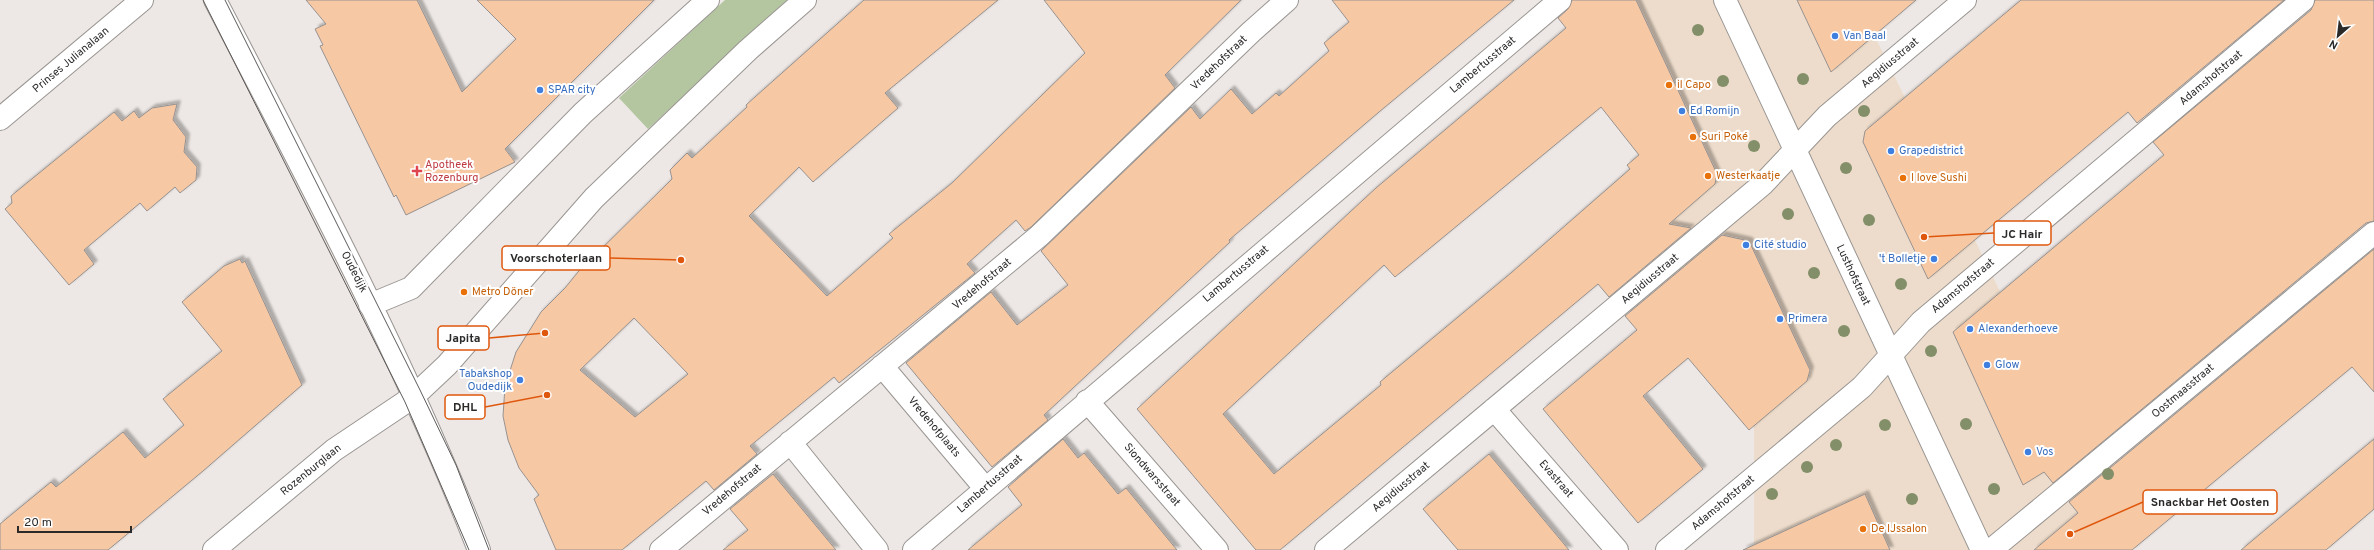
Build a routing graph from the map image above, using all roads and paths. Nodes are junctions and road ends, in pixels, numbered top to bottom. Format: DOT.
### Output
graph roads {
  1 [pos="142,0"];
  2 [pos="214,0"];
  3 [pos="708,0"];
  4 [pos="805,0"];
  5 [pos="1288,0"];
  6 [pos="1560,0"];
  7 [pos="1725,0"];
  8 [pos="1965,0"];
  9 [pos="2303,0"];
  10 [pos="0,120"];
  11 [pos="1796,150"];
  12 [pos="2374,233"];
  13 [pos="370,304"];
  14 [pos="1891,355"];
  15 [pos="882,366"];
  16 [pos="413,397"];
  17 [pos="1087,401"];
  18 [pos="1494,409"];
  19 [pos="790,442"];
  20 [pos="985,488"];
  21 [pos="214,550"];
  22 [pos="479,550"];
  23 [pos="661,550"];
  24 [pos="877,550"];
  25 [pos="914,550"];
  26 [pos="1217,550"];
  27 [pos="1326,550"];
  28 [pos="1617,550"];
  29 [pos="1668,550"];
  30 [pos="1982,550"];
  31 [pos="1991,550"];
  1 -- 10 [label="street, Prinses Julianalaan"];
  2 -- 13 [label="street, Oudedijk"];
  3 -- 13 [label="street"];
  4 -- 16 [label="street, Rozenburglaan"];
  5 -- 15 [label="street, Vredehofstraat"];
  6 -- 17 [label="street, Lambertusstraat"];
  7 -- 11 [label="street, Lusthofstraat"];
  8 -- 11 [label="street, Aegidiusstraat"];
  9 -- 14 [label="street, Adamshofstraat"];
  11 -- 14 [label="street, Lusthofstraat"];
  11 -- 18 [label="street, Aegidiusstraat"];
  12 -- 31 [label="street, Oostmaasstraat"];
  13 -- 16 [label="street, Oudedijk"];
  14 -- 29 [label="street, Adamshofstraat"];
  14 -- 30 [label="street, Lusthofstraat"];
  15 -- 19 [label="street, Vredehofstraat"];
  15 -- 20 [label="street, Vredehofplaats"];
  16 -- 21 [label="street, Rozenburglaan"];
  16 -- 22 [label="street, Oudedijk"];
  17 -- 20 [label="street, Lambertusstraat"];
  17 -- 26 [label="street, Siondwarsstraat"];
  18 -- 27 [label="street, Aegidiusstraat"];
  18 -- 28 [label="street, Evastraat"];
  19 -- 23 [label="street, Vredehofstraat"];
  19 -- 24 [label="street"];
  20 -- 25 [label="street, Lambertusstraat"];
}
